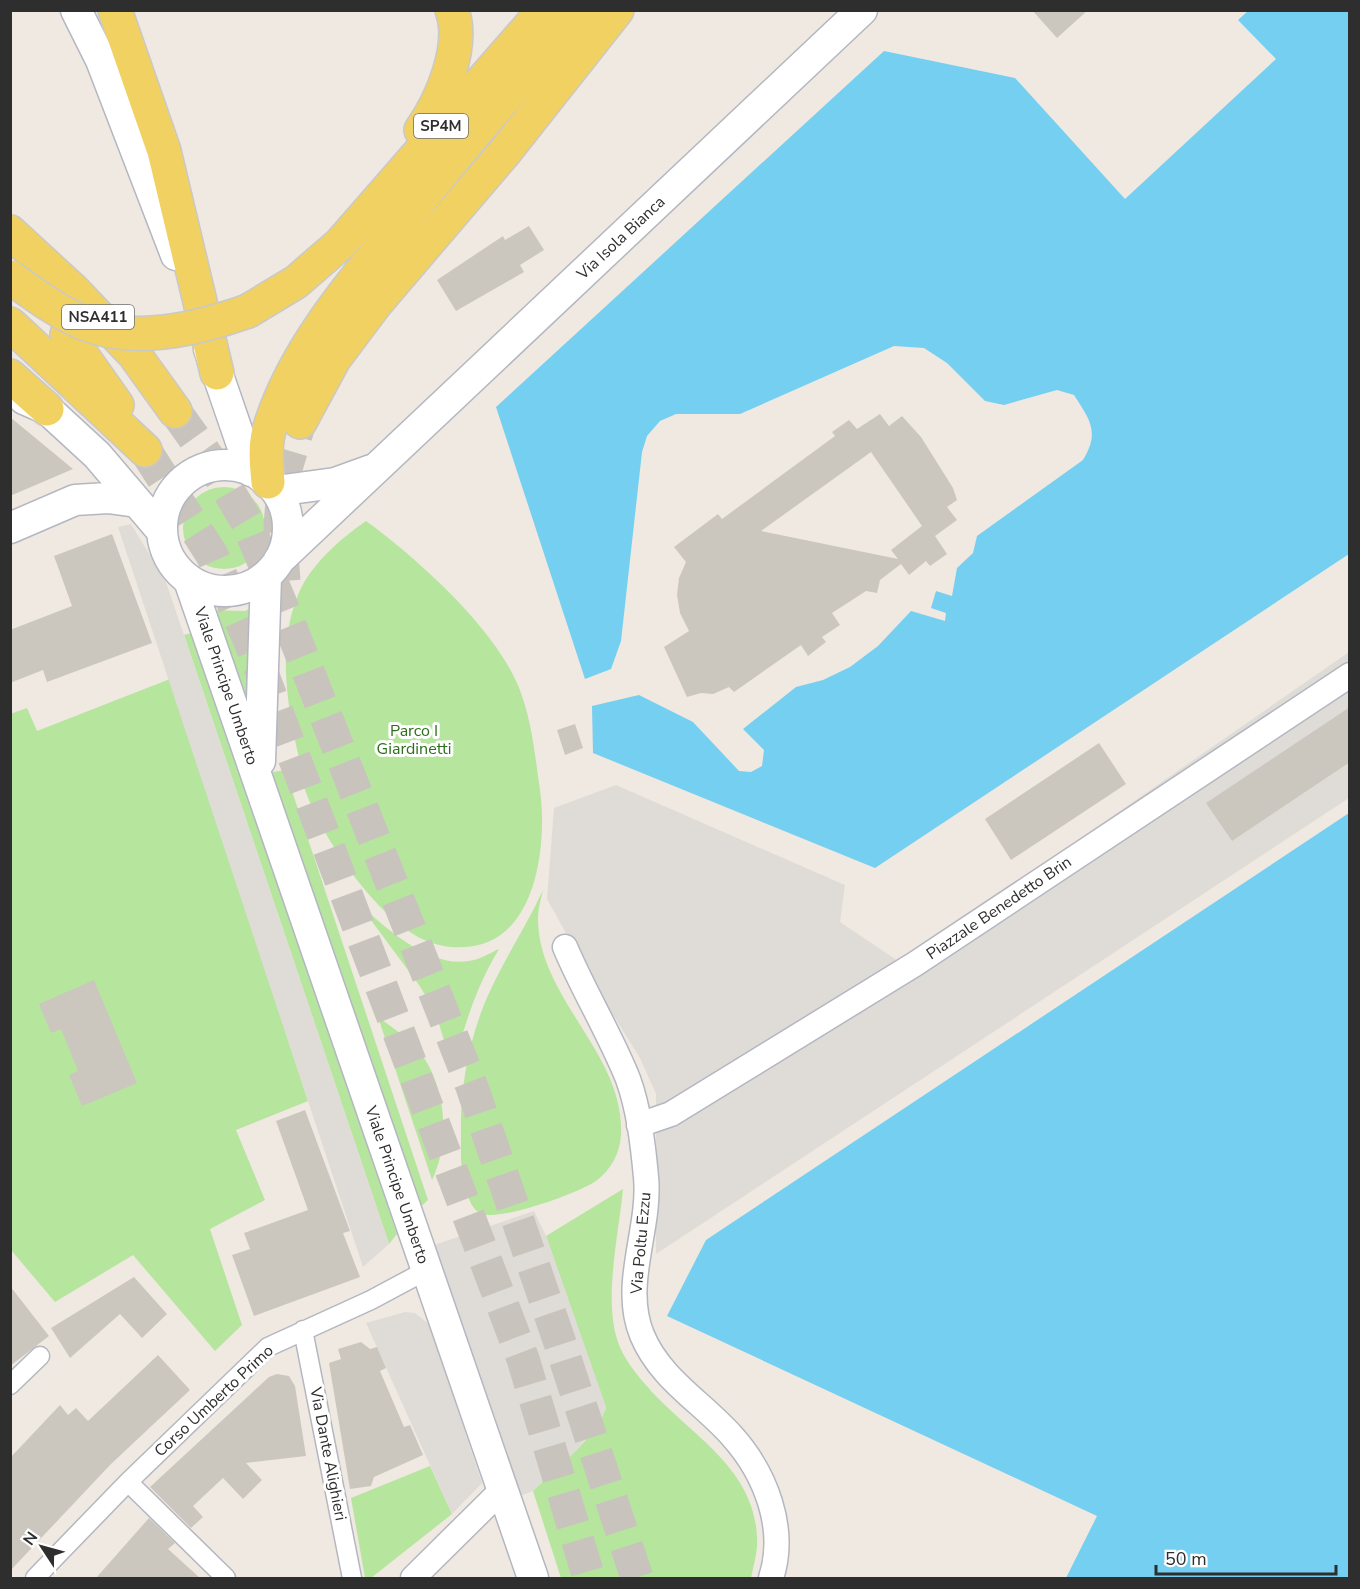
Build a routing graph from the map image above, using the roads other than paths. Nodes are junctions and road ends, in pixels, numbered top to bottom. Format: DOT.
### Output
graph roads {
  1 [pos="76,10"];
  2 [pos="115,10"];
  3 [pos="135,10"];
  4 [pos="452,10"];
  5 [pos="544,10"];
  6 [pos="581,10"];
  7 [pos="617,10"];
  8 [pos="862,10"];
  9 [pos="133,61"];
  10 [pos="10,232"];
  11 [pos="340,244"];
  12 [pos="10,277"];
  13 [pos="10,324"];
  14 [pos="66,333"];
  15 [pos="217,373"];
  16 [pos="10,376"];
  17 [pos="10,391"];
  18 [pos="47,409"];
  19 [pos="175,411"];
  20 [pos="300,422"];
  21 [pos="97,455"];
  22 [pos="380,466"];
  23 [pos="265,481"];
  24 [pos="75,500"];
  25 [pos="137,502"];
  26 [pos="10,528"];
  27 [pos="161,530"];
  28 [pos="273,568"];
  29 [pos="189,580"];
  30 [pos="1350,675"];
  31 [pos="261,791"];
  32 [pos="566,947"];
  33 [pos="639,1125"];
  34 [pos="427,1270"];
  35 [pos="303,1330"];
  36 [pos="40,1356"];
  37 [pos="10,1384"];
  38 [pos="128,1482"];
  39 [pos="504,1488"];
  40 [pos="34,1578"];
  41 [pos="226,1578"];
  42 [pos="352,1578"];
  43 [pos="413,1578"];
  44 [pos="533,1578"];
  45 [pos="771,1578"];
  1 -- 15 [label="street"];
  2 -- 9 [label="main road"];
  3 -- 9 [label="main road"];
  4 -- 11 [label="main road"];
  5 -- 11 [label="main road, SP4M"];
  6 -- 23 [label="main road"];
  7 -- 20 [label="main road"];
  8 -- 22 [label="street, Via Isola Bianca"];
  9 -- 15 [label="main road"];
  10 -- 19 [label="main road, NSA411"];
  11 -- 12 [label="main road, SP4M, bridge"];
  13 -- 14 [label="main road"];
  15 -- 23 [label="street"];
  16 -- 18 [label="main road"];
  17 -- 18 [label="street"];
  18 -- 21 [label="street"];
  21 -- 24 [label="street"];
  21 -- 25 [label="street"];
  22 -- 23 [label="street, Via Isola Bianca"];
  22 -- 28 [label="street, Via Isola Bianca"];
  23 -- 27 [label="street"];
  23 -- 28 [label="street"];
  24 -- 25 [label="street"];
  24 -- 26 [label="street"];
  25 -- 27 [label="street"];
  27 -- 29 [label="street"];
  28 -- 29 [label="street"];
  28 -- 31 [label="street, Viale Principe Umberto"];
  29 -- 31 [label="street, Viale Principe Umberto"];
  30 -- 33 [label="street, Piazzale Benedetto Brin"];
  31 -- 34 [label="street, Viale Principe Umberto"];
  32 -- 33 [label="street, Via Poltu Ezzu"];
  33 -- 45 [label="street, Via Poltu Ezzu"];
  34 -- 35 [label="street, Corso Umberto Primo"];
  34 -- 39 [label="street, Viale Principe Umberto"];
  35 -- 38 [label="street, Corso Umberto Primo"];
  35 -- 42 [label="street, Via Dante Alighieri"];
  36 -- 37 [label="street"];
  38 -- 40 [label="street, Corso Umberto Primo"];
  38 -- 41 [label="street"];
  39 -- 43 [label="street"];
  39 -- 44 [label="street, Viale Principe Umberto"];
}
